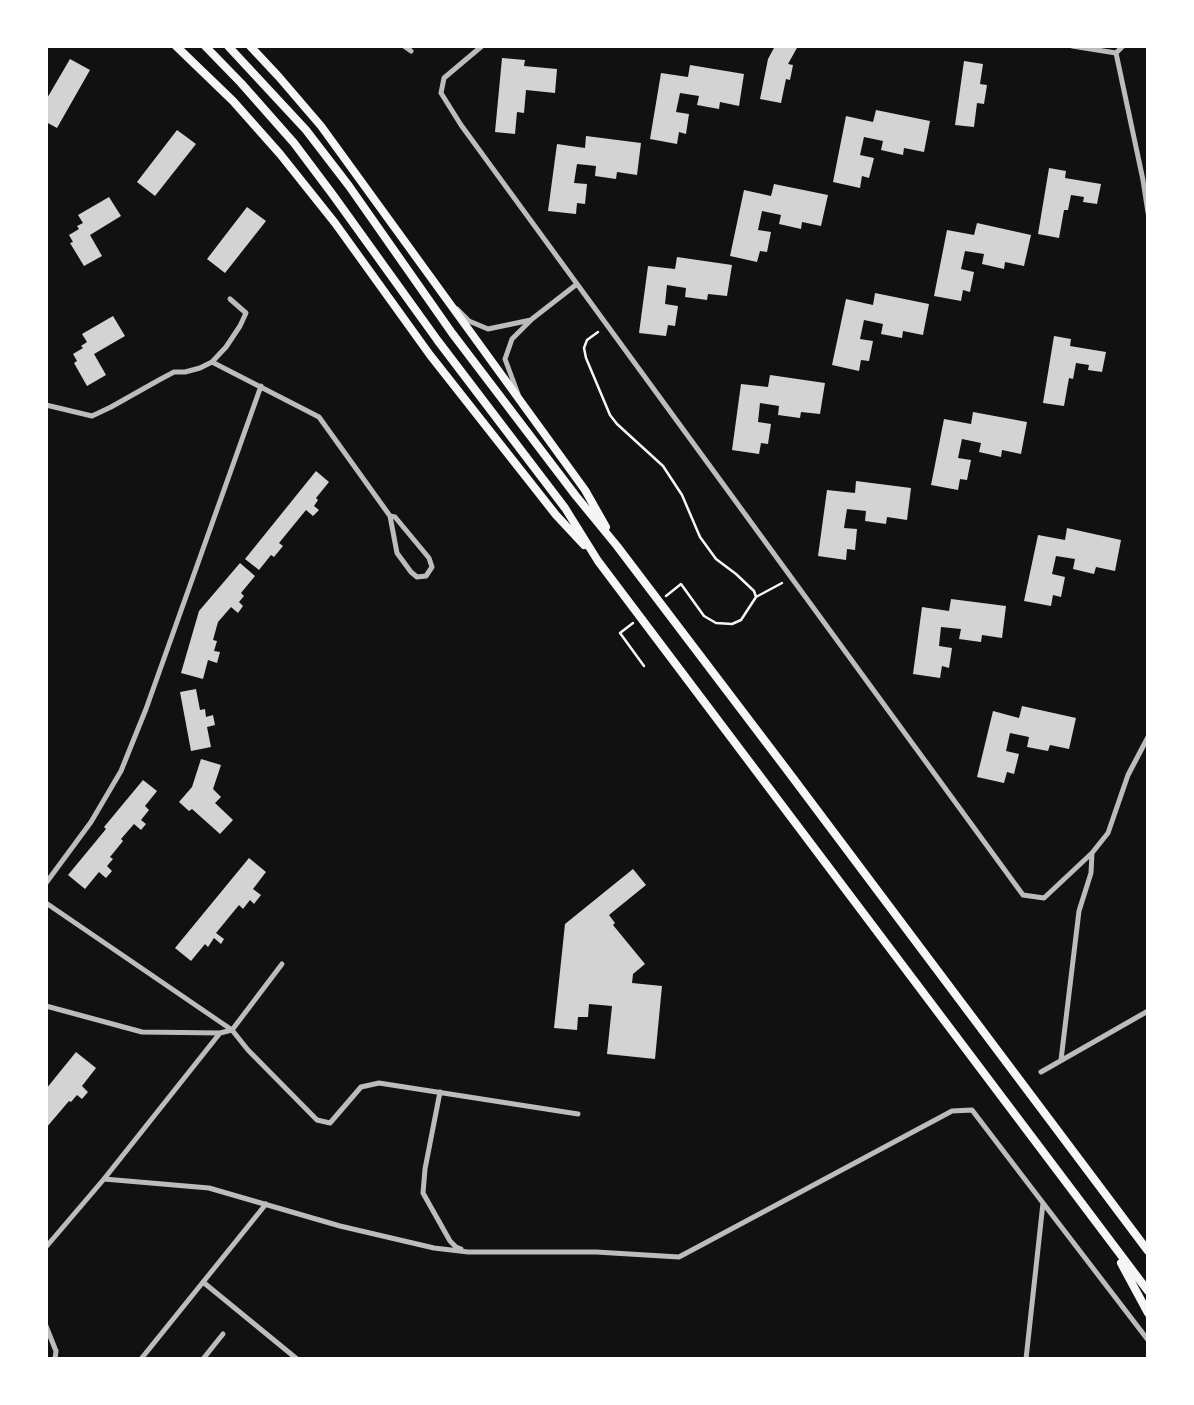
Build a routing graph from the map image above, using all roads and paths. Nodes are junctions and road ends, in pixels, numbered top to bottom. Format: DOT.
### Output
graph roads {
  1 [pos="176,46"];
  2 [pos="205,46"];
  3 [pos="228,46"];
  4 [pos="250,46"];
  5 [pos="404,46"];
  6 [pos="482,46"];
  7 [pos="1072,46"];
  8 [pos="1123,46"];
  9 [pos="411,51"];
  10 [pos="1116,53"];
  11 [pos="1148,213"];
  12 [pos="577,284"];
  13 [pos="442,293"];
  14 [pos="230,299"];
  15 [pos="532,320"];
  16 [pos="598,332"];
  17 [pos="212,362"];
  18 [pos="261,386"];
  19 [pos="522,404"];
  20 [pos="46,405"];
  21 [pos="390,516"];
  22 [pos="617,546"];
  23 [pos="598,561"];
  24 [pos="782,583"];
  25 [pos="681,584"];
  26 [pos="756,597"];
  27 [pos="620,633"];
  28 [pos="644,666"];
  29 [pos="1148,737"];
  30 [pos="1092,853"];
  31 [pos="46,883"];
  32 [pos="46,903"];
  33 [pos="282,964"];
  34 [pos="46,1006"];
  35 [pos="1148,1012"];
  36 [pos="232,1030"];
  37 [pos="220,1033"];
  38 [pos="1061,1060"];
  39 [pos="1041,1072"];
  40 [pos="440,1092"];
  41 [pos="578,1114"];
  42 [pos="104,1179"];
  43 [pos="1043,1203"];
  44 [pos="266,1204"];
  45 [pos="1128,1225"];
  46 [pos="1110,1241"];
  47 [pos="1148,1244"];
  48 [pos="46,1247"];
  49 [pos="1148,1251"];
  50 [pos="468,1252"];
  51 [pos="203,1282"];
  52 [pos="1148,1291"];
  53 [pos="1148,1313"];
  54 [pos="46,1326"];
  55 [pos="223,1334"];
  56 [pos="1148,1340"];
  57 [pos="55,1359"];
  58 [pos="141,1359"];
  59 [pos="203,1359"];
  60 [pos="297,1359"];
  61 [pos="1026,1359"];
  1 -- 23 [label="main road"];
  2 -- 23 [label="main road"];
  3 -- 22 [label="main road"];
  4 -- 13 [label="main road"];
  5 -- 9 [label="street"];
  6 -- 12 [label="street"];
  7 -- 10 [label="street"];
  8 -- 10 [label="street"];
  10 -- 11 [label="street"];
  12 -- 15 [label="street"];
  12 -- 30 [label="street"];
  13 -- 15 [label="street"];
  13 -- 19 [label="main road"];
  14 -- 17 [label="street"];
  15 -- 19 [label="street"];
  16 -- 26 [label="path"];
  17 -- 18 [label="street"];
  17 -- 20 [label="street"];
  18 -- 21 [label="street"];
  18 -- 31 [label="street"];
  19 -- 22 [label="main road"];
  21 -- 21 [label="street"];
  22 -- 45 [label="main road"];
  23 -- 46 [label="main road"];
  24 -- 26 [label="path"];
  25 -- 26 [label="path"];
  27 -- 28 [label="path"];
  29 -- 30 [label="street"];
  30 -- 38 [label="street"];
  32 -- 36 [label="street"];
  33 -- 36 [label="street"];
  34 -- 37 [label="street"];
  35 -- 38 [label="street"];
  36 -- 37 [label="street"];
  36 -- 40 [label="street"];
  37 -- 42 [label="street"];
  38 -- 39 [label="street"];
  40 -- 41 [label="street"];
  40 -- 50 [label="street"];
  42 -- 44 [label="street"];
  42 -- 48 [label="street"];
  43 -- 50 [label="street"];
  43 -- 56 [label="street"];
  43 -- 61 [label="street"];
  44 -- 50 [label="street"];
  44 -- 51 [label="street"];
  45 -- 47 [label="main road"];
  45 -- 49 [label="main road"];
  46 -- 52 [label="main road"];
  46 -- 53 [label="main road"];
  51 -- 58 [label="street"];
  51 -- 60 [label="street"];
  54 -- 57 [label="street"];
  55 -- 59 [label="street"];
}
